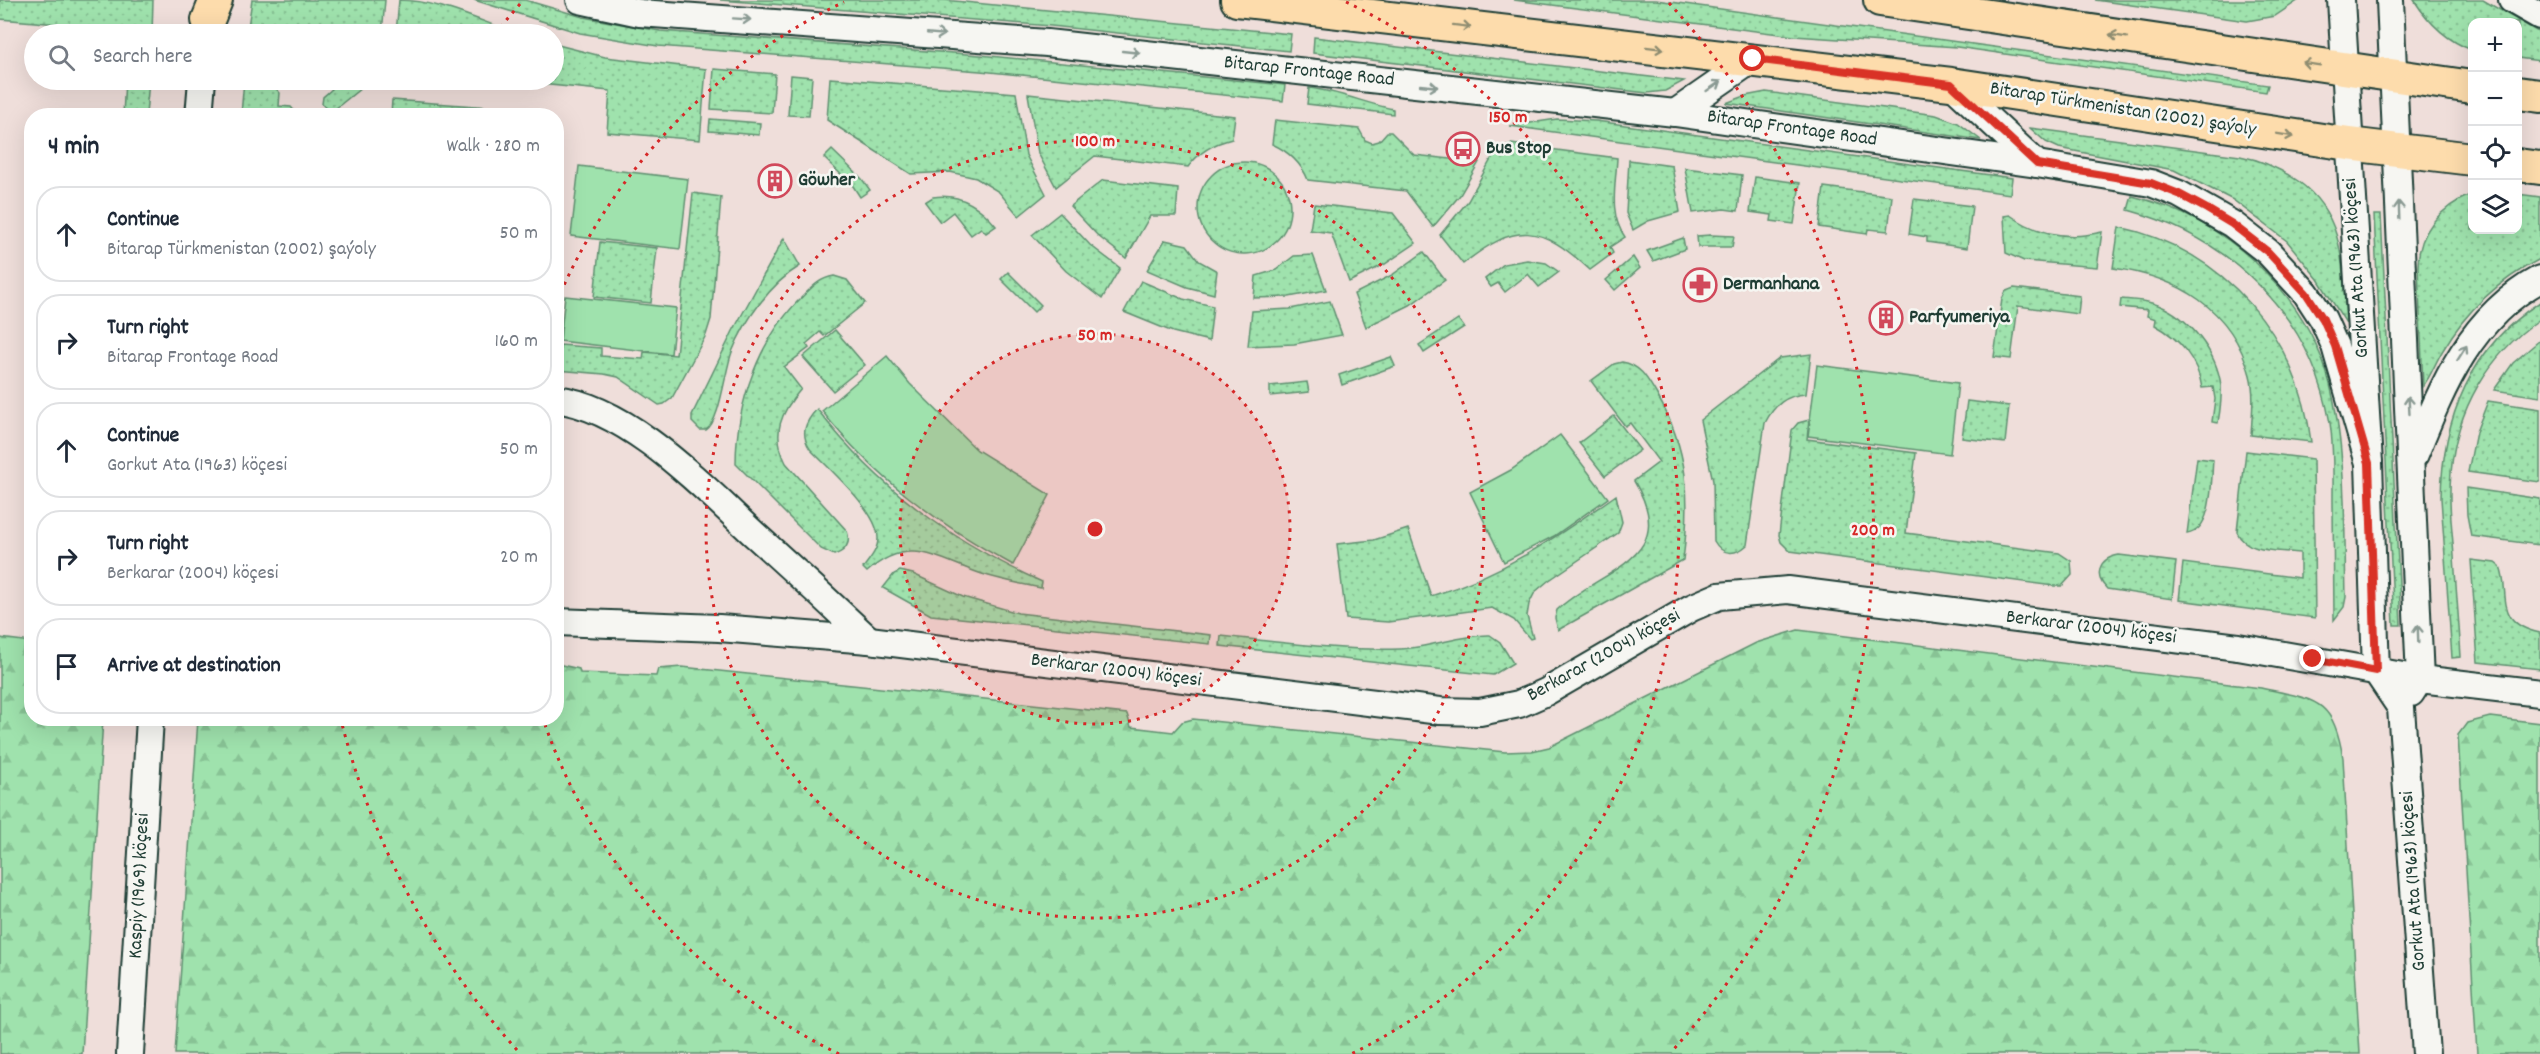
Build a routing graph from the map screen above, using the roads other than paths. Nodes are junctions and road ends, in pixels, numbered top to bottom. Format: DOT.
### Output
graph roads {
  1 [pos="580,0"];
  2 [pos="1236,0"];
  3 [pos="2341,0"];
  4 [pos="2390,0"];
  5 [pos="2512,0"];
  6 [pos="1894,1"];
  7 [pos="2540,16"];
  8 [pos="1753,59"];
  9 [pos="2344,69"];
  10 [pos="2393,77"];
  11 [pos="1951,84"];
  12 [pos="2468,86"];
  13 [pos="201,90"];
  14 [pos="2522,94"];
  15 [pos="2540,96"];
  16 [pos="200,108"];
  17 [pos="1675,113"];
  18 [pos="2349,144"];
  19 [pos="2397,149"];
  20 [pos="2468,158"];
  21 [pos="2037,164"];
  22 [pos="2522,166"];
  23 [pos="2540,168"];
  24 [pos="2540,279"];
  25 [pos="564,400"];
  26 [pos="2369,463"];
  27 [pos="2412,463"];
  28 [pos="564,622"];
  29 [pos="869,640"];
  30 [pos="2376,671"];
  31 [pos="2420,679"];
  32 [pos="2540,693"];
  33 [pos="2402,708"];
  34 [pos="150,726"];
  35 [pos="130,1054"];
  36 [pos="2426,1054"];
  1 -- 17 [label="street, Bitarap Frontage Road, one-way"];
  2 -- 8 [label="main road, Bitarap Türkmenistan (2002) şaýoly, one-way"];
  3 -- 9 [label="street, Gorkut Ata (1963) köçesi"];
  4 -- 10 [label="street"];
  5 -- 7 [label="street"];
  9 -- 6 [label="main road, one-way"];
  8 -- 11 [label="main road, Bitarap Türkmenistan (2002) şaýoly"];
  17 -- 8 [label="street, one-way"];
  9 -- 10 [label="main road"];
  9 -- 18 [label="street, Gorkut Ata (1963) köçesi"];
  10 -- 12 [label="main road"];
  10 -- 19 [label="street"];
  11 -- 18 [label="main road, Bitarap Türkmenistan (2002) şaýoly, one-way"];
  11 -- 21 [label="street"];
  13 -- 16 [label="street"];
  14 -- 15 [label="main road"];
  17 -- 21 [label="street, Bitarap Frontage Road"];
  18 -- 19 [label="main road, Bitarap Türkmenistan (2002) şaýoly"];
  18 -- 26 [label="street, Gorkut Ata (1963) köçesi"];
  19 -- 20 [label="main road, Bitarap Türkmenistan (2002) şaýoly"];
  27 -- 19 [label="street, one-way"];
  21 -- 26 [label="street, Bitarap Frontage Road"];
  22 -- 23 [label="main road"];
  27 -- 24 [label="street, one-way"];
  25 -- 29 [label="street"];
  26 -- 30 [label="street, Gorkut Ata (1963) köçesi"];
  31 -- 27 [label="street, one-way"];
  28 -- 29 [label="street, Berkarar (2004) köçesi"];
  29 -- 30 [label="street, Berkarar (2004) köçesi"];
  30 -- 31 [label="street, Berkarar (2004) köçesi"];
  30 -- 33 [label="street"];
  31 -- 32 [label="street, Berkarar (2004) köçesi"];
  31 -- 33 [label="street"];
  33 -- 36 [label="street, Gorkut Ata (1963) köçesi"];
  34 -- 35 [label="street, Kaspiy (1969) köçesi"];
}
